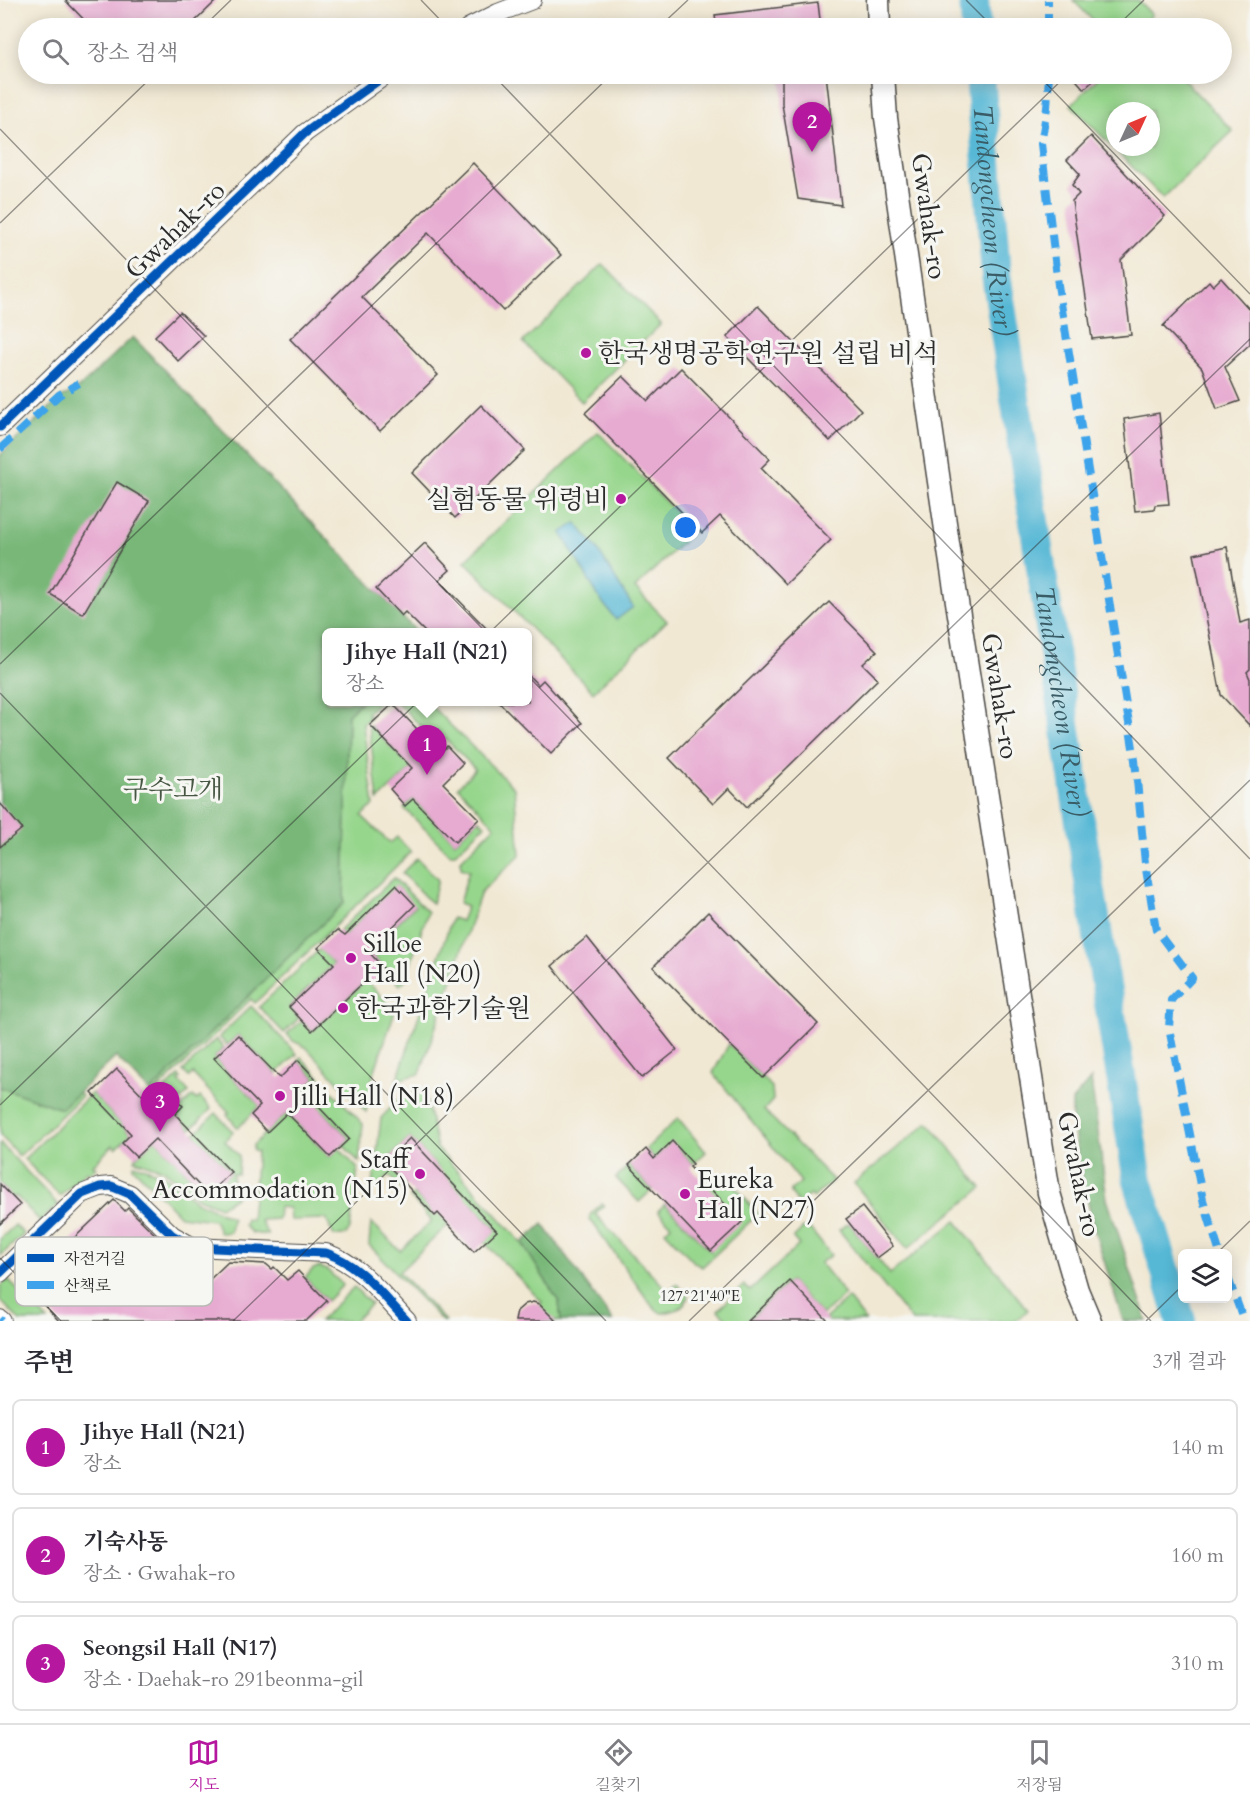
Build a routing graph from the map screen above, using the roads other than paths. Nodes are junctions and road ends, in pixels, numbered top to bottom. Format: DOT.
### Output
graph roads {
  1 [pos="532,0"];
  2 [pos="878,0"];
  3 [pos="488,18"];
  4 [pos="879,18"];
  5 [pos="373,84"];
  6 [pos="884,84"];
  7 [pos="0,427"];
  8 [pos="37,1237"];
  9 [pos="176,1237"];
  10 [pos="213,1248"];
  11 [pos="15,1259"];
  12 [pos="0,1273"];
  13 [pos="406,1321"];
  14 [pos="1090,1321"];
  1 -- 3 [label="street"];
  2 -- 4 [label="main road"];
  5 -- 7 [label="street, Gwahak-ro"];
  6 -- 14 [label="main road, Gwahak-ro"];
  8 -- 9 [label="street"];
  10 -- 13 [label="street"];
  11 -- 12 [label="street"];
}
